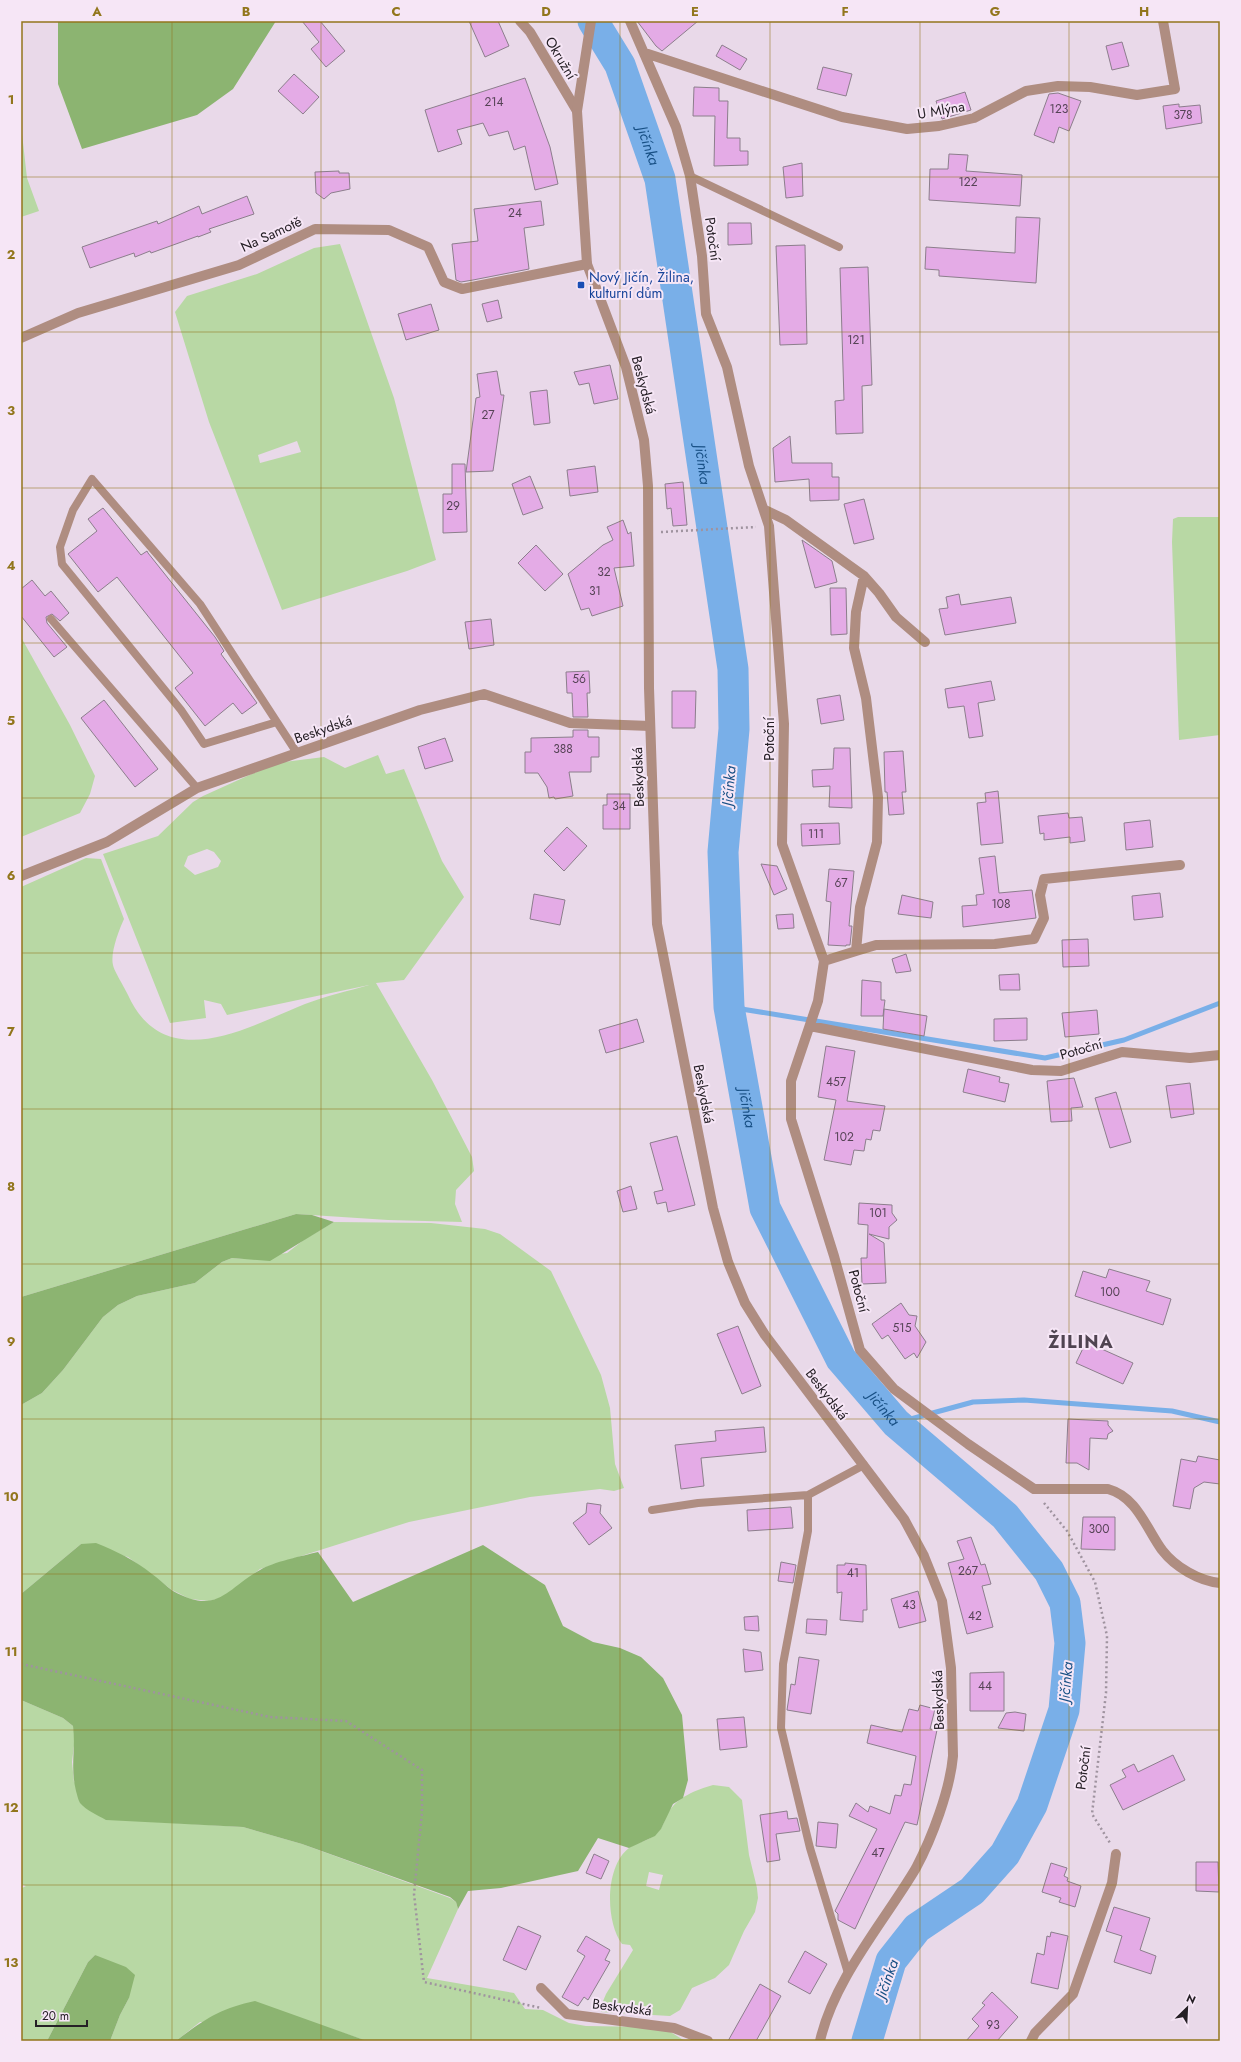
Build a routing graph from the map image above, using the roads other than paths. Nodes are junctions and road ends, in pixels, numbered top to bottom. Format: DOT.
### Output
graph roads {
  1 [pos="520,21"];
  2 [pos="591,21"];
  3 [pos="630,21"];
  4 [pos="1163,21"];
  5 [pos="645,53"];
  6 [pos="577,111"];
  7 [pos="690,176"];
  8 [pos="839,247"];
  9 [pos="587,264"];
  10 [pos="21,338"];
  11 [pos="765,510"];
  12 [pos="864,576"];
  13 [pos="51,619"];
  14 [pos="925,642"];
  15 [pos="277,722"];
  16 [pos="650,726"];
  17 [pos="297,753"];
  18 [pos="196,788"];
  19 [pos="1180,865"];
  20 [pos="21,876"];
  21 [pos="856,951"];
  22 [pos="824,962"];
  23 [pos="810,1026"];
  24 [pos="1220,1055"];
  25 [pos="864,1465"];
  26 [pos="808,1495"];
  27 [pos="652,1510"];
  28 [pos="1220,1583"];
  29 [pos="1116,1854"];
  30 [pos="848,1973"];
  31 [pos="541,1988"];
  32 [pos="708,2041"];
  33 [pos="820,2041"];
  34 [pos="1031,2041"];
  1 -- 6 [label="street, Okružní"];
  2 -- 6 [label="street, Beskydská"];
  3 -- 5 [label="street, Potoční"];
  4 -- 5 [label="street, U Mlýna"];
  5 -- 7 [label="street, Potoční"];
  6 -- 9 [label="street, Beskydská"];
  7 -- 8 [label="lane"];
  7 -- 11 [label="street, Potoční"];
  9 -- 10 [label="street, Na Samotě"];
  9 -- 16 [label="street, Beskydská"];
  11 -- 12 [label="street"];
  11 -- 22 [label="street, Potoční"];
  12 -- 14 [label="street"];
  12 -- 21 [label="street"];
  13 -- 18 [label="lane"];
  15 -- 15 [label="lane"];
  15 -- 17 [label="lane"];
  16 -- 17 [label="street, Beskydská"];
  16 -- 25 [label="street, Beskydská"];
  17 -- 18 [label="street, Beskydská"];
  18 -- 20 [label="street, Beskydská"];
  19 -- 21 [label="street"];
  21 -- 22 [label="street"];
  22 -- 23 [label="street, Potoční"];
  23 -- 24 [label="street, Potoční"];
  23 -- 28 [label="street, Potoční"];
  25 -- 26 [label="lane"];
  25 -- 30 [label="street, Beskydská"];
  26 -- 27 [label="lane"];
  26 -- 30 [label="lane"];
  29 -- 34 [label="street"];
  30 -- 33 [label="street, Beskydská"];
  31 -- 32 [label="street, Beskydská"];
}
